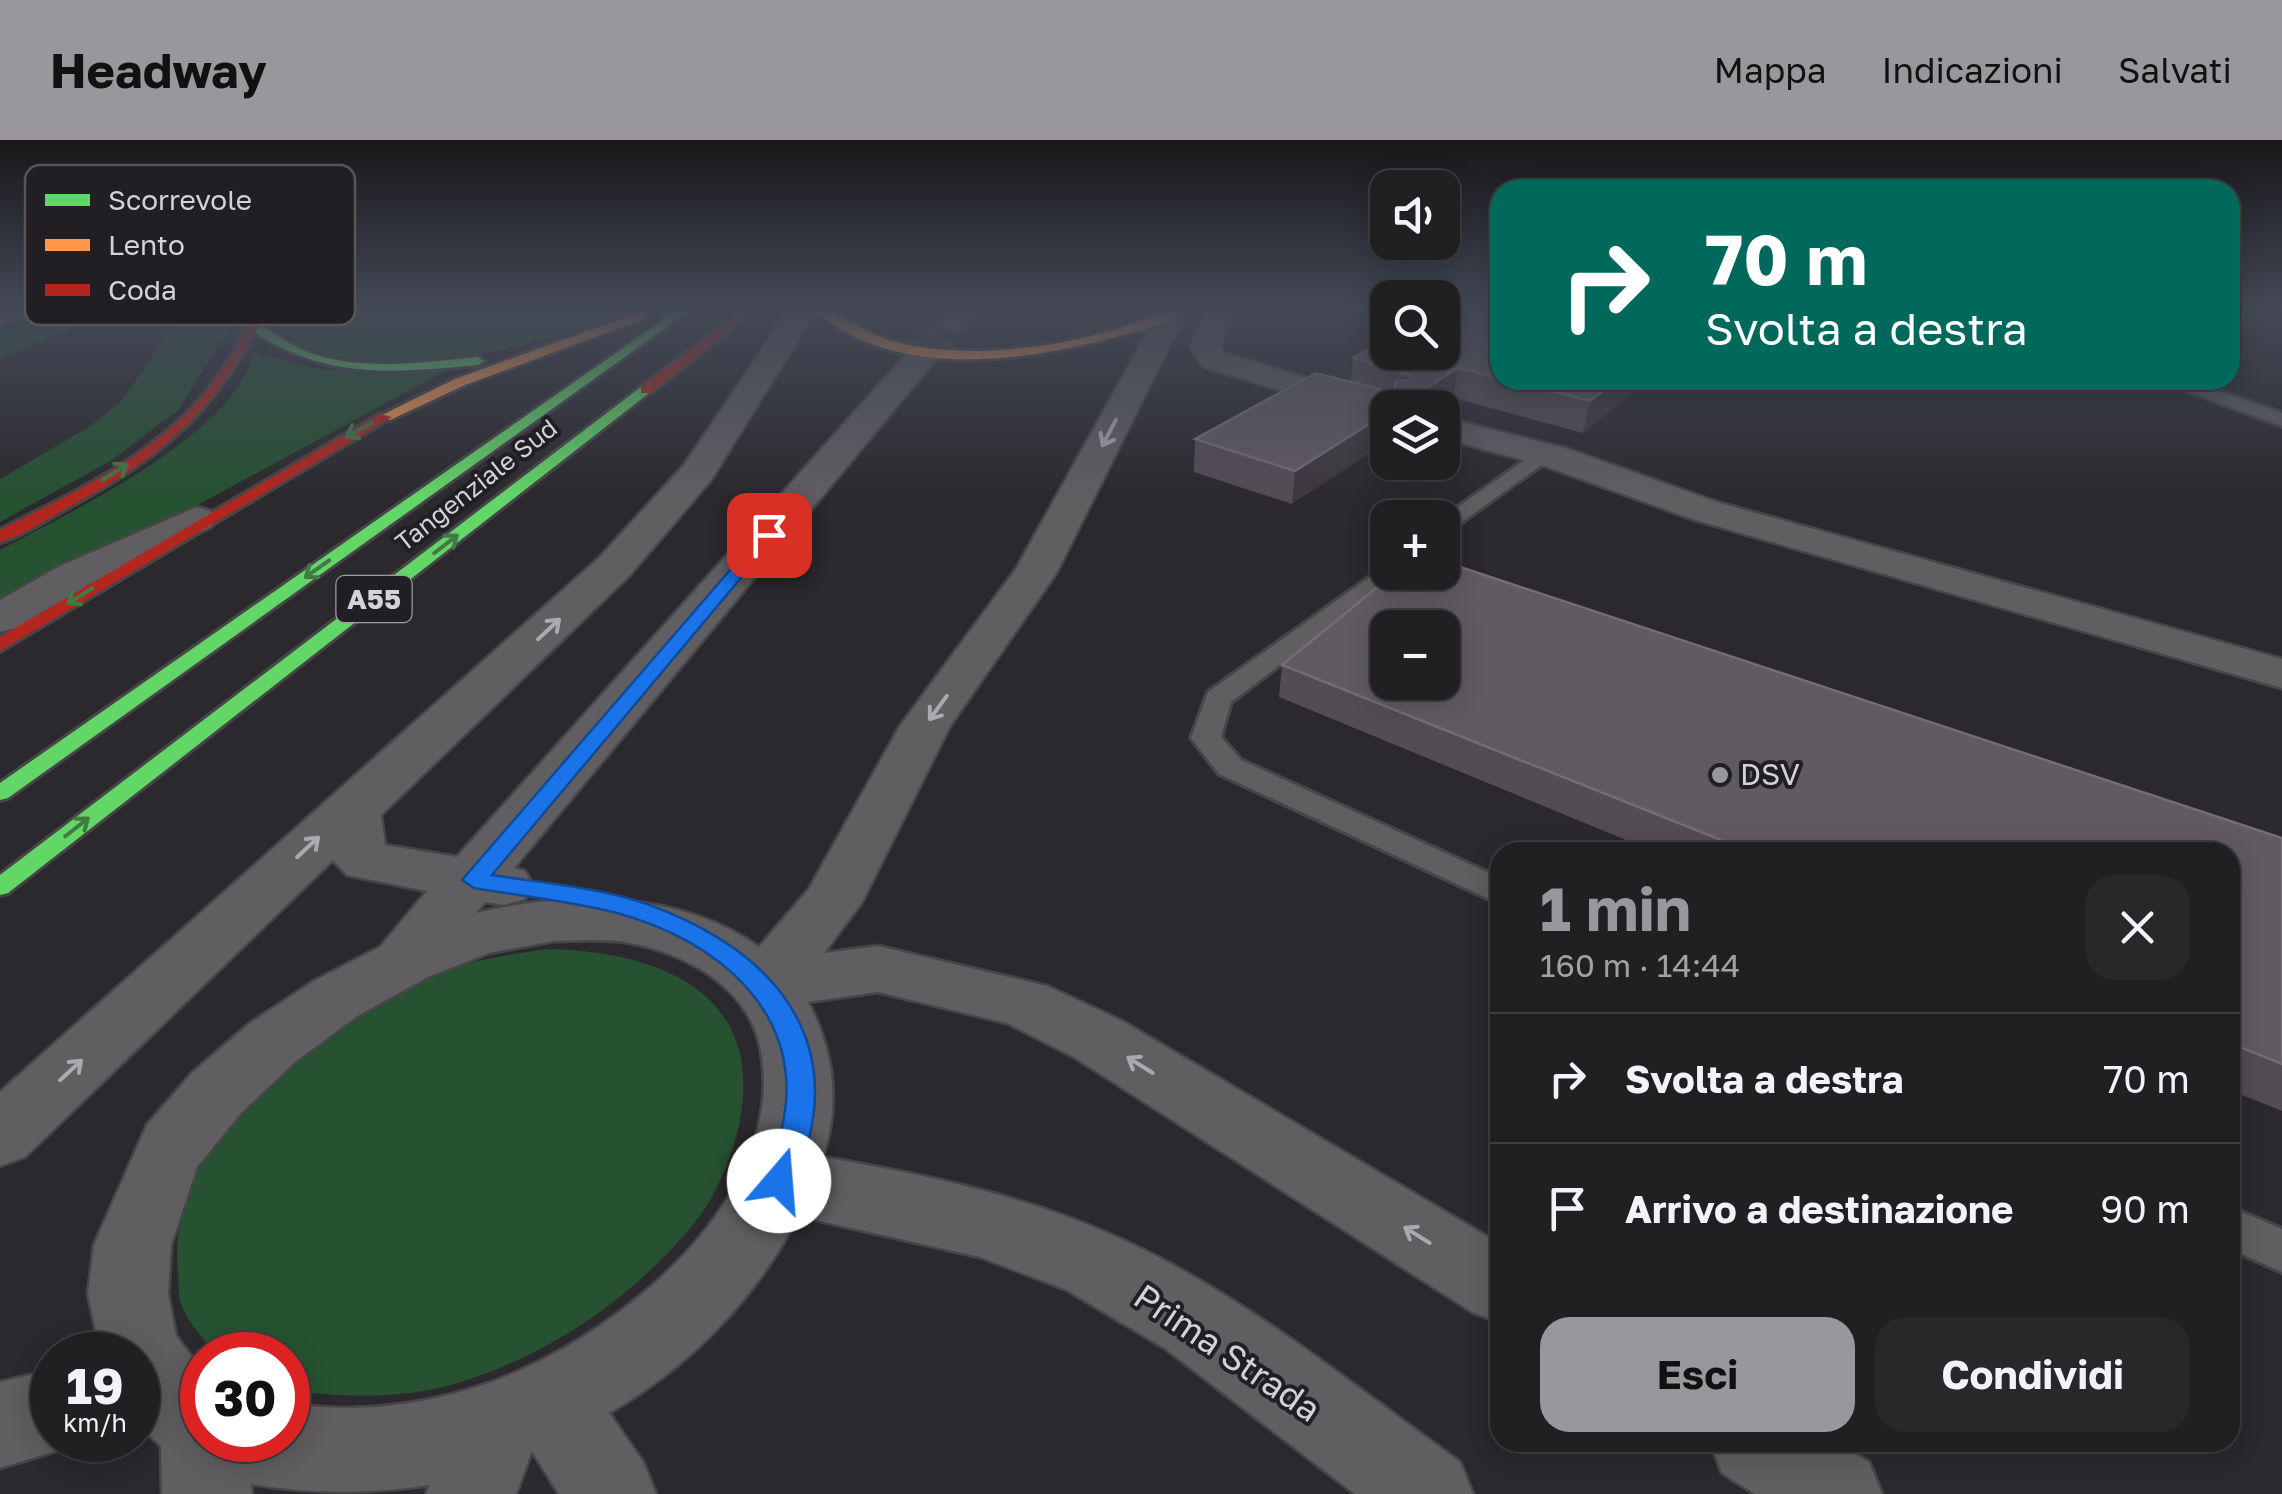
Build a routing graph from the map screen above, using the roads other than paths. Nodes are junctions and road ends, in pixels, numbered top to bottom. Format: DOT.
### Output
graph roads {
  1 [pos="224,374"];
  2 [pos="486,374"];
  3 [pos="592,374"];
  4 [pos="665,374"];
  5 [pos="761,374"];
  6 [pos="907,374"];
  7 [pos="1140,374"];
  8 [pos="1261,374"];
  9 [pos="2196,390"];
  10 [pos="1370,407"];
  11 [pos="2282,420"];
  12 [pos="1460,431"];
  13 [pos="1542,454"];
  14 [pos="232,503"];
  15 [pos="1460,516"];
  16 [pos="0,537"];
  17 [pos="1370,584"];
  18 [pos="0,619"];
  19 [pos="0,645"];
  20 [pos="2282,674"];
  21 [pos="0,793"];
  22 [pos="352,806"];
  23 [pos="474,880"];
  24 [pos="0,887"];
  25 [pos="1490,887"];
  26 [pos="760,960"];
  27 [pos="397,964"];
  28 [pos="0,1136"];
  29 [pos="779,1181"];
  30 [pos="2240,1232"];
  31 [pos="2282,1251"];
  32 [pos="1490,1280"];
  33 [pos="177,1412"];
  34 [pos="30,1418"];
  35 [pos="0,1424"];
  36 [pos="507,1440"];
  37 [pos="310,1452"];
  38 [pos="1769,1452"];
  39 [pos="207,1494"];
  40 [pos="611,1494"];
  41 [pos="1428,1494"];
  42 [pos="1837,1494"];
  16 -- 1 [label="highway, one-way"];
  2 -- 14 [label="highway, one-way"];
  3 -- 21 [label="highway, Tangenziale Sud / A55, one-way"];
  24 -- 4 [label="highway, Tangenziale Sud / A55, one-way"];
  22 -- 5 [label="street, one-way"];
  6 -- 23 [label="street"];
  7 -- 26 [label="street, one-way"];
  8 -- 10 [label="street"];
  9 -- 11 [label="lane"];
  12 -- 13 [label="street"];
  13 -- 15 [label="lane"];
  13 -- 20 [label="street"];
  14 -- 18 [label="street"];
  14 -- 19 [label="highway, one-way"];
  17 -- 25 [label="lane"];
  22 -- 23 [label="street"];
  28 -- 22 [label="street, one-way"];
  23 -- 26 [label="street"];
  23 -- 27 [label="street"];
  26 -- 27 [label="street"];
  26 -- 29 [label="street"];
  32 -- 26 [label="street, one-way"];
  27 -- 33 [label="street"];
  29 -- 36 [label="street"];
  29 -- 41 [label="street, Prima Strada"];
  30 -- 31 [label="lane"];
  33 -- 39 [label="street"];
  34 -- 35 [label="street"];
  36 -- 37 [label="street"];
  36 -- 40 [label="street"];
  38 -- 42 [label="street"];
}
